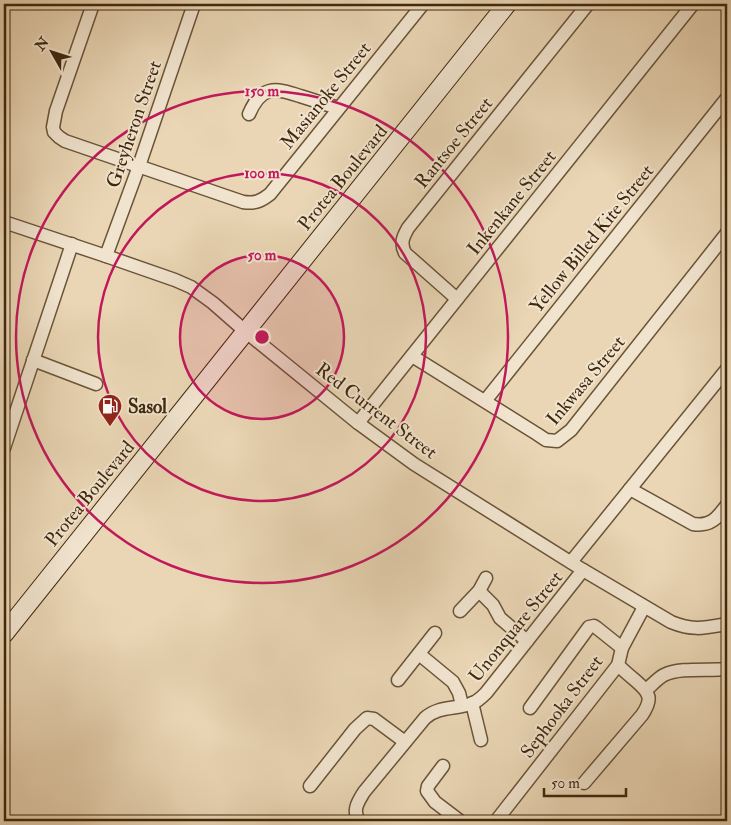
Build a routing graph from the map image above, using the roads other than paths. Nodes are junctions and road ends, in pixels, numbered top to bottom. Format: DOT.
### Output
graph roads {
  1 [pos="93,4"];
  2 [pos="194,4"];
  3 [pos="423,4"];
  4 [pos="507,4"];
  5 [pos="588,4"];
  6 [pos="692,4"];
  7 [pos="727,98"];
  8 [pos="338,108"];
  9 [pos="249,114"];
  10 [pos="139,166"];
  11 [pos="4,222"];
  12 [pos="727,233"];
  13 [pos="72,244"];
  14 [pos="106,256"];
  15 [pos="457,299"];
  16 [pos="246,331"];
  17 [pos="412,356"];
  18 [pos="33,360"];
  19 [pos="727,368"];
  20 [pos="96,384"];
  21 [pos="485,402"];
  22 [pos="358,423"];
  23 [pos="4,448"];
  24 [pos="630,489"];
  25 [pos="727,505"];
  26 [pos="571,562"];
  27 [pos="584,570"];
  28 [pos="486,578"];
  29 [pos="479,591"];
  30 [pos="644,606"];
  31 [pos="460,611"];
  32 [pos="727,624"];
  33 [pos="435,633"];
  34 [pos="4,634"];
  35 [pos="527,641"];
  36 [pos="622,648"];
  37 [pos="419,654"];
  38 [pos="618,666"];
  39 [pos="727,668"];
  40 [pos="398,680"];
  41 [pos="646,690"];
  42 [pos="467,704"];
  43 [pos="530,708"];
  44 [pos="481,740"];
  45 [pos="405,742"];
  46 [pos="443,766"];
  47 [pos="584,783"];
  48 [pos="310,786"];
  49 [pos="360,821"];
  50 [pos="460,821"];
  51 [pos="496,821"];
  1 -- 10 [label="street, Masianoke Street"];
  2 -- 10 [label="street, Greyheron Street"];
  3 -- 8 [label="street, Masianoke Street"];
  4 -- 16 [label="street, Protea Boulevard"];
  5 -- 15 [label="street, Rantsoe Street"];
  6 -- 15 [label="street, Inkenkane Street"];
  7 -- 21 [label="street, Yellow Billed Kite Street"];
  8 -- 9 [label="street"];
  8 -- 10 [label="street, Masianoke Street"];
  10 -- 14 [label="street, Greyheron Street"];
  11 -- 13 [label="street, Red Current Street"];
  12 -- 21 [label="street, Inkwasa Street"];
  13 -- 14 [label="street, Red Current Street"];
  13 -- 18 [label="street"];
  14 -- 16 [label="street, Red Current Street"];
  15 -- 17 [label="street, Inkenkane Street"];
  16 -- 22 [label="street, Red Current Street"];
  16 -- 34 [label="street, Protea Boulevard"];
  17 -- 21 [label="street, Inkwasa Street"];
  17 -- 22 [label="street, Inkenkane Street"];
  18 -- 20 [label="street"];
  18 -- 23 [label="street"];
  19 -- 24 [label="street, Unonquare Street"];
  22 -- 26 [label="street, Red Current Street"];
  24 -- 25 [label="street"];
  24 -- 26 [label="street, Unonquare Street"];
  26 -- 27 [label="street, Red Current Street"];
  27 -- 30 [label="street, Red Current Street"];
  27 -- 35 [label="street, Unonquare Street"];
  28 -- 29 [label="street"];
  29 -- 31 [label="street"];
  29 -- 35 [label="street"];
  30 -- 32 [label="street, Red Current Street"];
  30 -- 36 [label="street, Sephooka Street"];
  33 -- 37 [label="street"];
  35 -- 42 [label="street, Unonquare Street"];
  36 -- 38 [label="street, Sephooka Street"];
  36 -- 43 [label="street"];
  37 -- 40 [label="street"];
  37 -- 42 [label="street"];
  38 -- 41 [label="street"];
  38 -- 51 [label="street, Sephooka Street"];
  39 -- 41 [label="street"];
  41 -- 47 [label="street"];
  42 -- 44 [label="street"];
  42 -- 45 [label="street, Unonquare Street"];
  45 -- 48 [label="street"];
  45 -- 49 [label="street, Unonquare Street"];
  46 -- 50 [label="street"];
}
